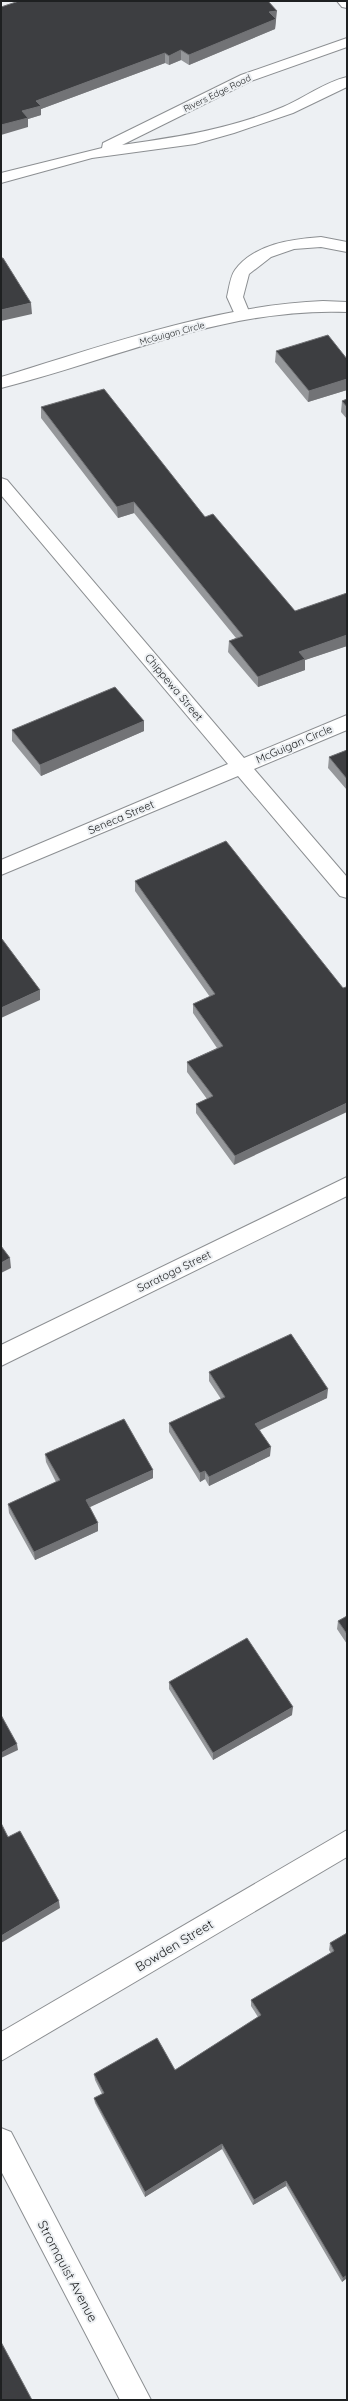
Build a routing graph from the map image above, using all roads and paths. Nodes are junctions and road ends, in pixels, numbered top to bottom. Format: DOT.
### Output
graph roads {
  1 [pos="344,1"];
  2 [pos="347,4"];
  3 [pos="347,42"];
  4 [pos="347,81"];
  5 [pos="91,154"];
  6 [pos="1,178"];
  7 [pos="347,247"];
  8 [pos="347,307"];
  9 [pos="242,314"];
  10 [pos="1,383"];
  11 [pos="1,484"];
  12 [pos="347,722"];
  13 [pos="242,767"];
  14 [pos="1,868"];
  15 [pos="347,891"];
  16 [pos="347,1186"];
  17 [pos="1,1356"];
  18 [pos="347,1843"];
  19 [pos="1,2047"];
  20 [pos="1,2142"];
  21 [pos="136,2400"];
  1 -- 2 [label="street"];
  3 -- 5 [label="street, Rivers Edge Road"];
  4 -- 5 [label="street, Rivers Edge Road"];
  5 -- 6 [label="street, Rivers Edge Road"];
  7 -- 9 [label="street"];
  8 -- 9 [label="street, McGuigan Circle"];
  9 -- 10 [label="street, McGuigan Circle"];
  11 -- 13 [label="street, Chippewa Street"];
  12 -- 13 [label="street, McGuigan Circle"];
  13 -- 14 [label="street, Seneca Street"];
  13 -- 15 [label="street, Chippewa Street"];
  16 -- 17 [label="street, Saratoga Street"];
  18 -- 19 [label="street, Bowden Street"];
  20 -- 21 [label="street, Stromquist Avenue"];
}
